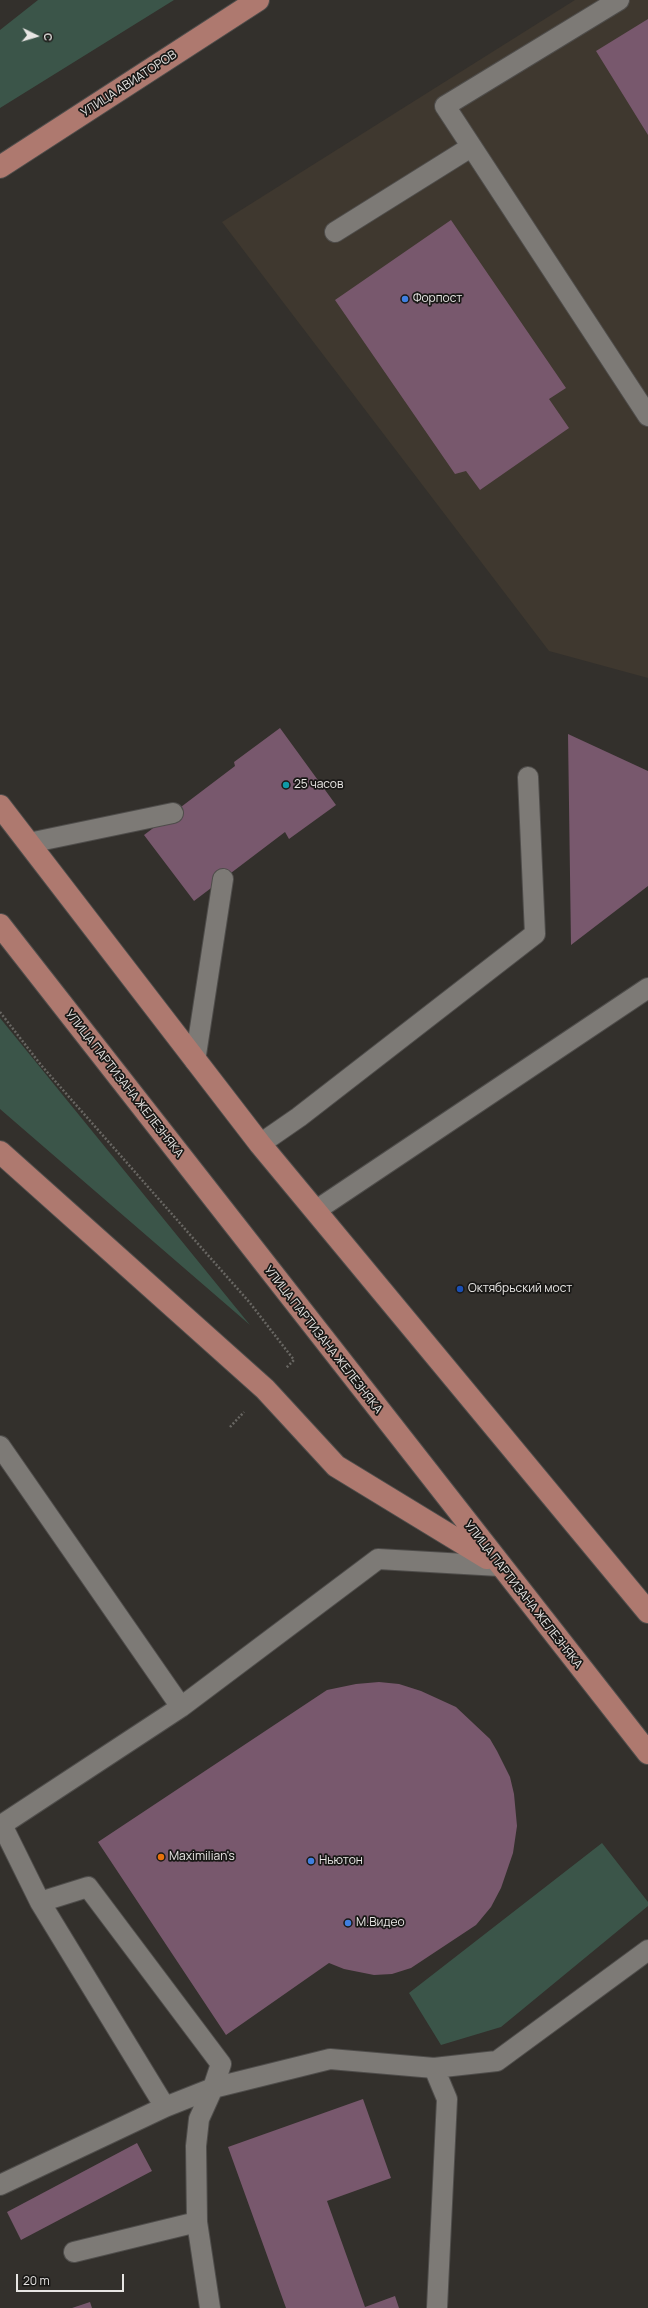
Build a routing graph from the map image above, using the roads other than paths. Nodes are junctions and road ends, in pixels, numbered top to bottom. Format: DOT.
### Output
graph roads {
  1 [pos="258,0"];
  2 [pos="618,0"];
  3 [pos="471,147"];
  4 [pos="0,167"];
  5 [pos="335,232"];
  6 [pos="648,416"];
  7 [pos="528,776"];
  8 [pos="0,806"];
  9 [pos="173,813"];
  10 [pos="29,843"];
  11 [pos="224,879"];
  12 [pos="0,925"];
  13 [pos="648,988"];
  14 [pos="195,1061"];
  15 [pos="260,1144"];
  16 [pos="0,1152"];
  17 [pos="315,1211"];
  18 [pos="0,1446"];
  19 [pos="499,1566"];
  20 [pos="648,1612"];
  21 [pos="181,1707"];
  22 [pos="648,1753"];
  23 [pos="1,1826"];
  24 [pos="40,1902"];
  25 [pos="648,1950"];
  26 [pos="434,2068"];
  27 [pos="213,2088"];
  28 [pos="165,2107"];
  29 [pos="0,2185"];
  30 [pos="197,2222"];
  31 [pos="74,2252"];
  32 [pos="210,2308"];
  33 [pos="437,2308"];
  1 -- 4 [label="main road, УЛИЦА АВИАТОРОВ"];
  2 -- 3 [label="lane"];
  3 -- 5 [label="lane"];
  3 -- 6 [label="lane"];
  7 -- 15 [label="lane"];
  8 -- 10 [label="main road"];
  9 -- 10 [label="lane"];
  10 -- 14 [label="main road"];
  11 -- 14 [label="lane"];
  12 -- 19 [label="main road, УЛИЦА ПАРТИЗАНА ЖЕЛЕЗНЯКА"];
  13 -- 17 [label="lane"];
  14 -- 15 [label="main road"];
  15 -- 17 [label="main road"];
  16 -- 19 [label="main road"];
  17 -- 20 [label="main road"];
  18 -- 21 [label="lane"];
  19 -- 21 [label="lane"];
  19 -- 22 [label="main road, УЛИЦА ПАРТИЗАНА ЖЕЛЕЗНЯКА"];
  21 -- 23 [label="lane"];
  23 -- 24 [label="lane"];
  24 -- 27 [label="lane"];
  24 -- 28 [label="lane"];
  25 -- 26 [label="lane"];
  26 -- 27 [label="lane"];
  26 -- 33 [label="lane"];
  27 -- 28 [label="lane"];
  27 -- 30 [label="lane"];
  28 -- 29 [label="lane"];
  30 -- 31 [label="lane"];
  30 -- 32 [label="lane"];
}
